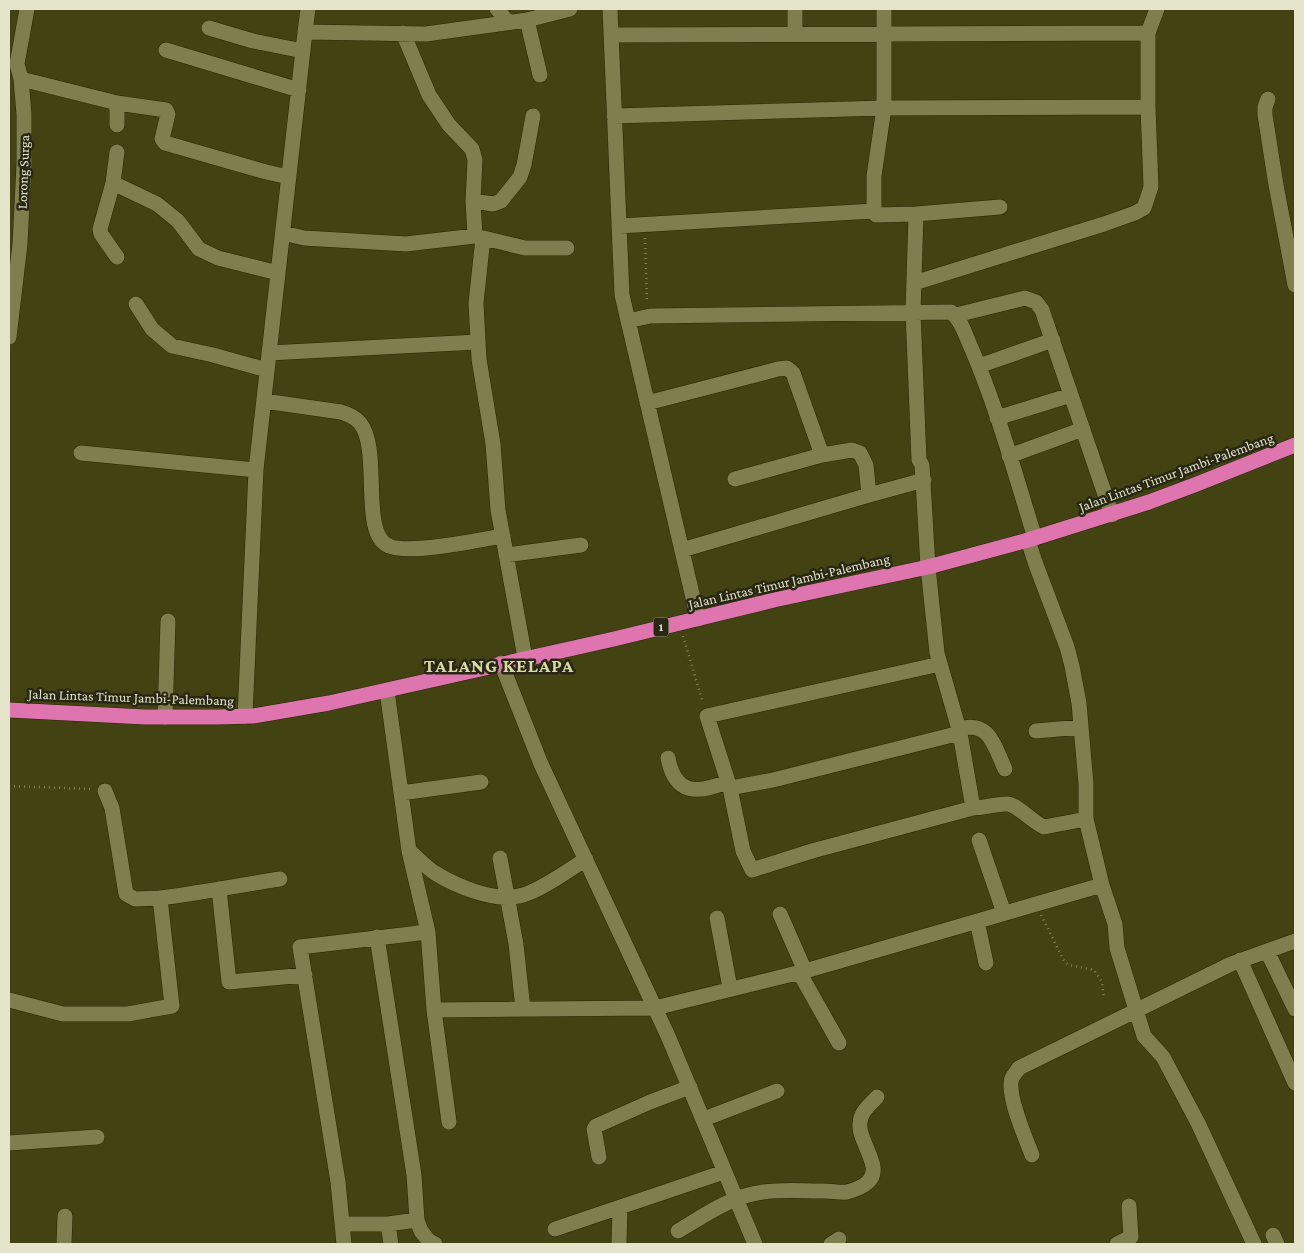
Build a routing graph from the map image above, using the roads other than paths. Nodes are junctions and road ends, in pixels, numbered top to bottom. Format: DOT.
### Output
graph roads {
  1 [pos="27,9"];
  2 [pos="308,9"];
  3 [pos="497,9"];
  4 [pos="570,9"];
  5 [pos="610,9"];
  6 [pos="795,9"];
  7 [pos="884,9"];
  8 [pos="1157,9"];
  9 [pos="527,20"];
  10 [pos="508,22"];
  11 [pos="209,28"];
  12 [pos="305,32"];
  13 [pos="403,33"];
  14 [pos="795,33"];
  15 [pos="884,33"];
  16 [pos="1148,33"];
  17 [pos="611,35"];
  18 [pos="166,50"];
  19 [pos="303,50"];
  20 [pos="540,76"];
  21 [pos="20,79"];
  22 [pos="299,90"];
  23 [pos="1268,99"];
  24 [pos="117,103"];
  25 [pos="1148,107"];
  26 [pos="884,108"];
  27 [pos="533,116"];
  28 [pos="614,116"];
  29 [pos="117,125"];
  30 [pos="117,152"];
  31 [pos="289,177"];
  32 [pos="113,183"];
  33 [pos="473,200"];
  34 [pos="1000,207"];
  35 [pos="874,212"];
  36 [pos="916,214"];
  37 [pos="619,226"];
  38 [pos="283,233"];
  39 [pos="479,237"];
  40 [pos="567,248"];
  41 [pos="117,257"];
  42 [pos="278,273"];
  43 [pos="914,284"];
  44 [pos="1295,284"];
  45 [pos="136,304"];
  46 [pos="913,312"];
  47 [pos="956,315"];
  48 [pos="628,321"];
  49 [pos="9,337"];
  50 [pos="1052,340"];
  51 [pos="477,342"];
  52 [pos="269,353"];
  53 [pos="979,366"];
  54 [pos="267,370"];
  55 [pos="1071,395"];
  56 [pos="264,401"];
  57 [pos="647,403"];
  58 [pos="997,418"];
  59 [pos="1083,429"];
  60 [pos="1295,445"];
  61 [pos="81,454"];
  62 [pos="822,455"];
  63 [pos="1009,456"];
  64 [pos="256,470"];
  65 [pos="735,479"];
  66 [pos="924,480"];
  67 [pos="869,495"];
  68 [pos="1112,514"];
  69 [pos="503,536"];
  70 [pos="1032,539"];
  71 [pos="581,546"];
  72 [pos="682,550"];
  73 [pos="506,555"];
  74 [pos="928,566"];
  75 [pos="698,618"];
  76 [pos="168,621"];
  77 [pos="525,658"];
  78 [pos="501,664"];
  79 [pos="940,664"];
  80 [pos="387,691"];
  81 [pos="9,710"];
  82 [pos="165,716"];
  83 [pos="246,716"];
  84 [pos="1081,727"];
  85 [pos="959,731"];
  86 [pos="1036,731"];
  87 [pos="668,758"];
  88 [pos="1005,769"];
  89 [pos="481,782"];
  90 [pos="728,785"];
  91 [pos="106,791"];
  92 [pos="401,793"];
  93 [pos="973,808"];
  94 [pos="1086,819"];
  95 [pos="979,840"];
  96 [pos="409,851"];
  97 [pos="500,858"];
  98 [pos="586,860"];
  99 [pos="280,880"];
  100 [pos="1102,885"];
  101 [pos="219,889"];
  102 [pos="506,897"];
  103 [pos="160,898"];
  104 [pos="1004,913"];
  105 [pos="780,914"];
  106 [pos="717,918"];
  107 [pos="977,921"];
  108 [pos="428,932"];
  109 [pos="377,938"];
  110 [pos="1295,941"];
  111 [pos="1267,951"];
  112 [pos="1240,960"];
  113 [pos="986,963"];
  114 [pos="802,972"];
  115 [pos="305,975"];
  116 [pos="730,988"];
  117 [pos="9,1000"];
  118 [pos="654,1008"];
  119 [pos="523,1009"];
  120 [pos="1295,1009"];
  121 [pos="434,1010"];
  122 [pos="1137,1011"];
  123 [pos="840,1043"];
  124 [pos="1295,1084"];
  125 [pos="690,1087"];
  126 [pos="777,1091"];
  127 [pos="877,1097"];
  128 [pos="704,1119"];
  129 [pos="449,1122"];
  130 [pos="98,1137"];
  131 [pos="9,1143"];
  132 [pos="1032,1155"];
  133 [pos="599,1157"];
  134 [pos="724,1172"];
  135 [pos="735,1198"];
  136 [pos="1129,1206"];
  137 [pos="620,1207"];
  138 [pos="65,1216"];
  139 [pos="417,1220"];
  140 [pos="342,1224"];
  141 [pos="388,1224"];
  142 [pos="555,1228"];
  143 [pos="678,1231"];
  144 [pos="64,1244"];
  145 [pos="344,1244"];
  146 [pos="391,1244"];
  147 [pos="435,1244"];
  148 [pos="619,1244"];
  149 [pos="755,1244"];
  150 [pos="1117,1244"];
  151 [pos="1254,1244"];
  1 -- 21 [label="street, Lorong Surga"];
  2 -- 12 [label="street"];
  3 -- 10 [label="street"];
  4 -- 9 [label="street"];
  5 -- 17 [label="street"];
  6 -- 14 [label="street"];
  7 -- 15 [label="street"];
  8 -- 16 [label="street"];
  9 -- 10 [label="street"];
  9 -- 20 [label="street"];
  10 -- 13 [label="street"];
  11 -- 19 [label="street"];
  12 -- 13 [label="street"];
  12 -- 19 [label="street"];
  13 -- 33 [label="street"];
  14 -- 15 [label="street"];
  14 -- 17 [label="street"];
  15 -- 16 [label="street"];
  15 -- 26 [label="street"];
  16 -- 25 [label="street"];
  17 -- 28 [label="street"];
  18 -- 22 [label="street"];
  19 -- 22 [label="street"];
  21 -- 24 [label="street"];
  21 -- 49 [label="street, Lorong Surga"];
  22 -- 31 [label="street"];
  23 -- 44 [label="street"];
  24 -- 29 [label="street"];
  24 -- 31 [label="street"];
  25 -- 26 [label="street"];
  25 -- 43 [label="street"];
  26 -- 28 [label="street"];
  26 -- 35 [label="street"];
  27 -- 33 [label="street"];
  28 -- 37 [label="street"];
  30 -- 32 [label="street"];
  31 -- 38 [label="street"];
  32 -- 41 [label="street"];
  32 -- 42 [label="street"];
  33 -- 39 [label="street"];
  34 -- 36 [label="street"];
  35 -- 36 [label="street"];
  35 -- 37 [label="street"];
  36 -- 43 [label="street"];
  37 -- 48 [label="street"];
  38 -- 39 [label="street"];
  38 -- 42 [label="street"];
  39 -- 40 [label="street"];
  39 -- 51 [label="street"];
  42 -- 52 [label="street"];
  43 -- 46 [label="street"];
  45 -- 54 [label="street"];
  46 -- 47 [label="street"];
  46 -- 48 [label="street"];
  46 -- 66 [label="street"];
  47 -- 50 [label="street"];
  47 -- 53 [label="street"];
  48 -- 57 [label="street"];
  50 -- 53 [label="street"];
  50 -- 55 [label="street"];
  51 -- 52 [label="street"];
  51 -- 69 [label="street"];
  52 -- 54 [label="street"];
  53 -- 58 [label="street"];
  54 -- 56 [label="street"];
  55 -- 58 [label="street"];
  55 -- 59 [label="street"];
  56 -- 64 [label="street"];
  56 -- 69 [label="street"];
  57 -- 62 [label="street"];
  57 -- 72 [label="street"];
  58 -- 63 [label="street"];
  59 -- 63 [label="street"];
  59 -- 68 [label="street"];
  60 -- 68 [label="highway, Jalan Lintas Timur Jambi-Palembang / 1"];
  61 -- 64 [label="street"];
  62 -- 65 [label="street"];
  62 -- 67 [label="street"];
  63 -- 70 [label="street"];
  64 -- 83 [label="street"];
  66 -- 67 [label="street"];
  66 -- 74 [label="street"];
  67 -- 72 [label="street"];
  68 -- 70 [label="highway, Jalan Lintas Timur Jambi-Palembang / 1"];
  69 -- 73 [label="street"];
  70 -- 74 [label="highway, Jalan Lintas Timur Jambi-Palembang / 1"];
  70 -- 84 [label="street"];
  71 -- 73 [label="street"];
  72 -- 75 [label="street"];
  73 -- 77 [label="street"];
  74 -- 75 [label="highway, Jalan Lintas Timur Jambi-Palembang / 1"];
  74 -- 79 [label="street"];
  75 -- 77 [label="highway, Jalan Lintas Timur Jambi-Palembang / 1"];
  76 -- 82 [label="street"];
  77 -- 78 [label="highway, Jalan Lintas Timur Jambi-Palembang / 1"];
  78 -- 80 [label="highway, Jalan Lintas Timur Jambi-Palembang / 1"];
  78 -- 98 [label="street"];
  79 -- 85 [label="street"];
  79 -- 90 [label="street"];
  80 -- 83 [label="highway, Jalan Lintas Timur Jambi-Palembang / 1"];
  80 -- 92 [label="street"];
  81 -- 82 [label="highway, Jalan Lintas Timur Jambi-Palembang / 1"];
  82 -- 83 [label="highway, Jalan Lintas Timur Jambi-Palembang / 1"];
  84 -- 86 [label="street"];
  84 -- 94 [label="street"];
  85 -- 88 [label="street"];
  85 -- 90 [label="street"];
  85 -- 93 [label="street"];
  87 -- 90 [label="street"];
  89 -- 92 [label="street"];
  90 -- 93 [label="street"];
  91 -- 103 [label="street"];
  92 -- 96 [label="street"];
  93 -- 94 [label="street"];
  94 -- 100 [label="street"];
  95 -- 104 [label="street"];
  96 -- 102 [label="street"];
  96 -- 108 [label="street"];
  97 -- 102 [label="street"];
  98 -- 102 [label="street"];
  98 -- 118 [label="street"];
  99 -- 101 [label="street"];
  100 -- 104 [label="street"];
  100 -- 122 [label="street"];
  101 -- 103 [label="street"];
  101 -- 115 [label="street"];
  102 -- 119 [label="street"];
  103 -- 117 [label="street"];
  104 -- 107 [label="street"];
  105 -- 114 [label="street"];
  106 -- 116 [label="street"];
  107 -- 113 [label="street"];
  107 -- 114 [label="street"];
  108 -- 109 [label="street"];
  108 -- 121 [label="street"];
  109 -- 115 [label="street"];
  109 -- 139 [label="street"];
  110 -- 111 [label="street"];
  111 -- 112 [label="street"];
  111 -- 120 [label="street"];
  112 -- 122 [label="street"];
  112 -- 124 [label="street"];
  114 -- 116 [label="street"];
  114 -- 123 [label="street"];
  115 -- 140 [label="street"];
  116 -- 118 [label="street"];
  118 -- 119 [label="street"];
  118 -- 125 [label="street"];
  119 -- 121 [label="street"];
  121 -- 129 [label="street"];
  122 -- 132 [label="street"];
  122 -- 151 [label="street"];
  125 -- 128 [label="street"];
  125 -- 133 [label="street"];
  126 -- 128 [label="street"];
  127 -- 135 [label="street"];
  128 -- 134 [label="street"];
  130 -- 131 [label="street"];
  134 -- 135 [label="street"];
  134 -- 137 [label="street"];
  135 -- 143 [label="street"];
  135 -- 149 [label="street"];
  136 -- 150 [label="street"];
  137 -- 142 [label="street"];
  137 -- 148 [label="street"];
  138 -- 144 [label="street"];
  139 -- 141 [label="street"];
  139 -- 147 [label="street"];
  140 -- 141 [label="street"];
  140 -- 145 [label="street"];
  141 -- 146 [label="street"];
}
